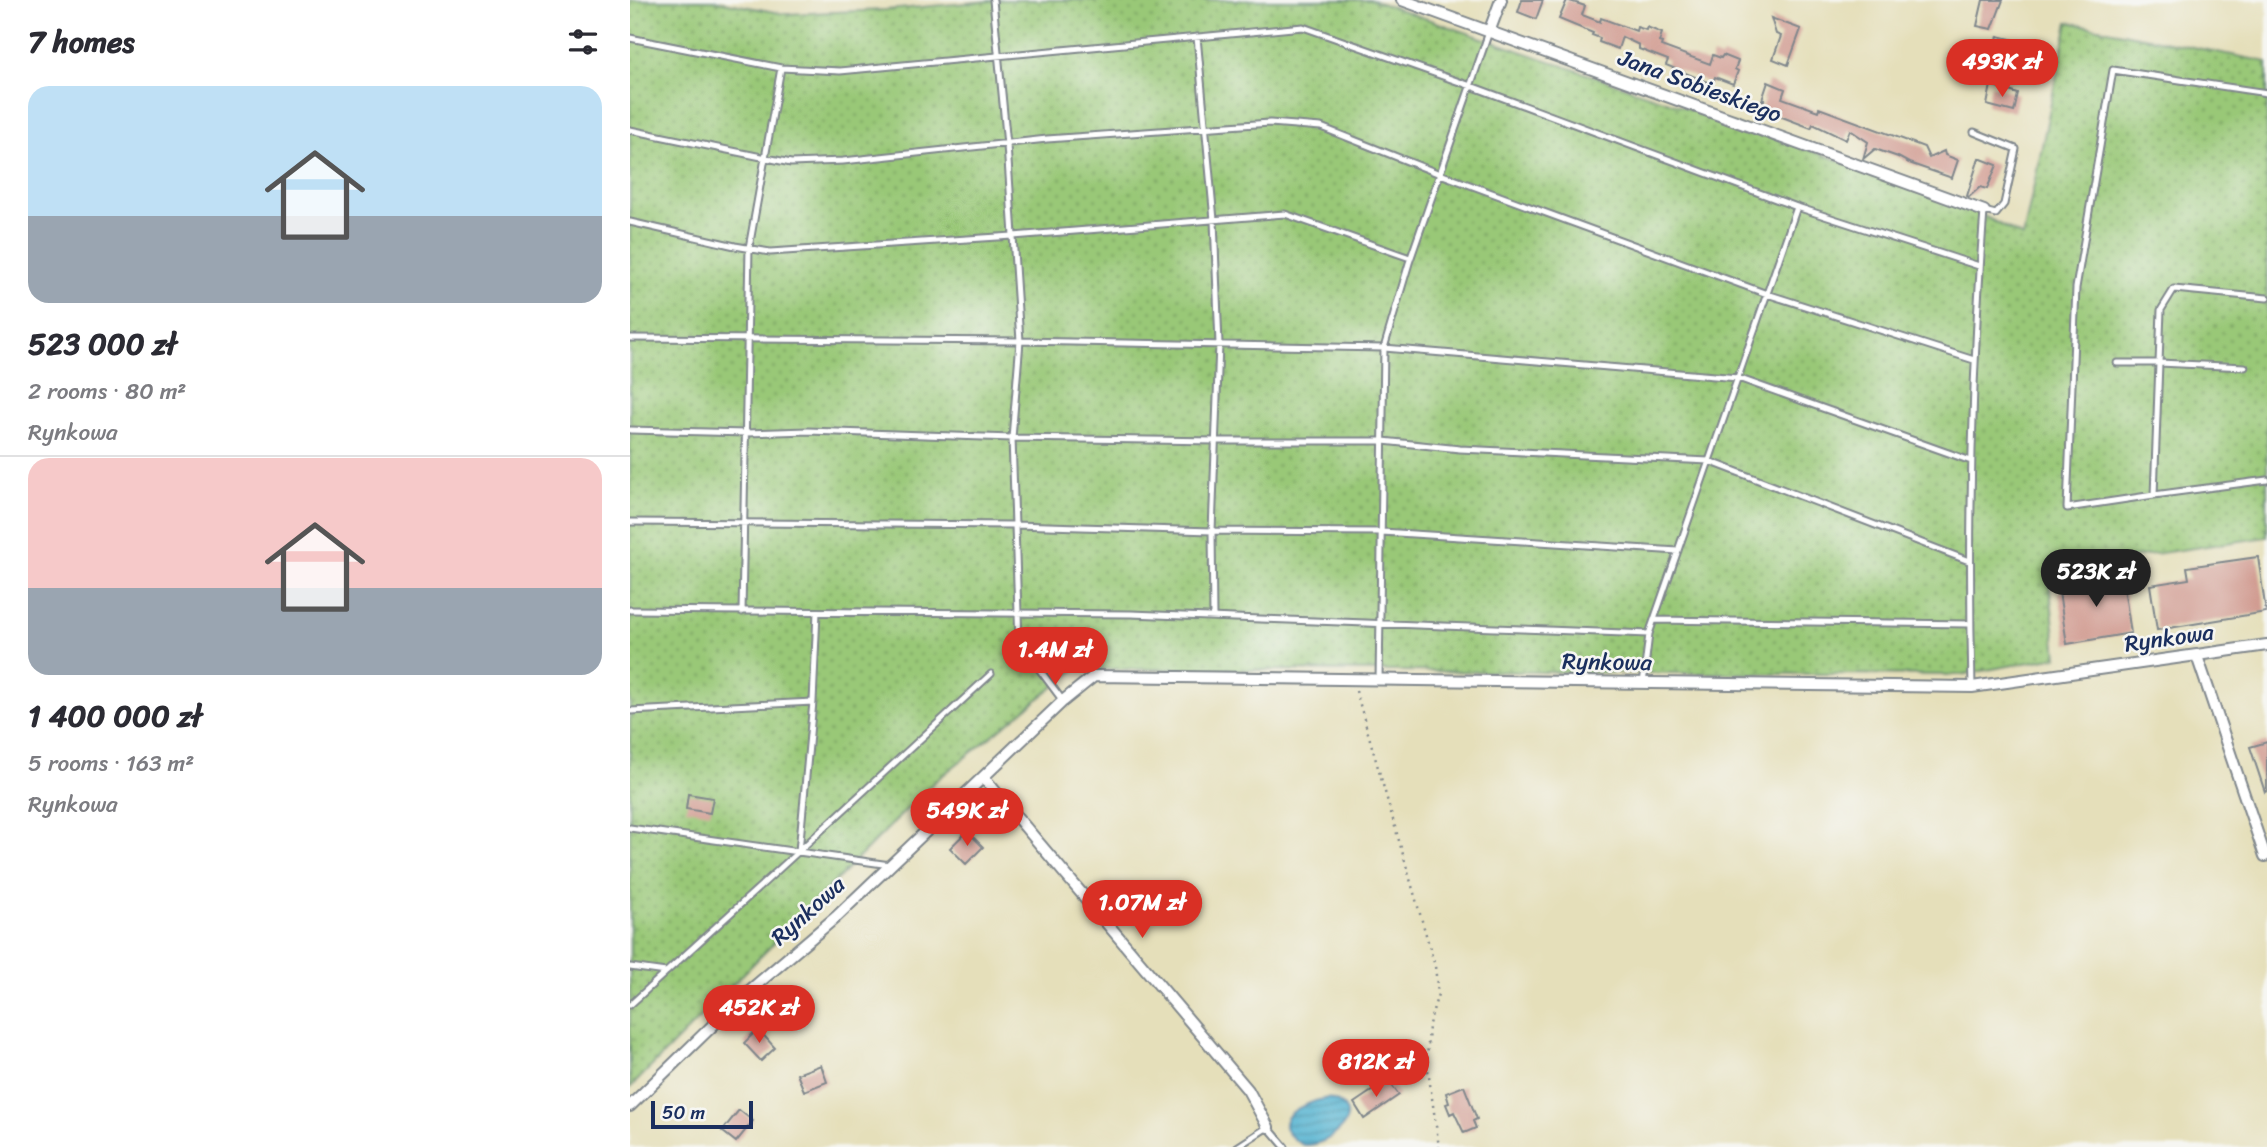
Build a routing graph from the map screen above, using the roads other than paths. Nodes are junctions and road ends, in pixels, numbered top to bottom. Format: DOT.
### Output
graph roads {
  1 [pos="993,0"];
  2 [pos="1402,0"];
  3 [pos="1502,0"];
  4 [pos="1489,32"];
  5 [pos="1197,37"];
  6 [pos="630,38"];
  7 [pos="998,57"];
  8 [pos="781,68"];
  9 [pos="1471,86"];
  10 [pos="2267,93"];
  11 [pos="1205,128"];
  12 [pos="630,130"];
  13 [pos="1974,132"];
  14 [pos="1007,145"];
  15 [pos="765,158"];
  16 [pos="1440,174"];
  17 [pos="1797,206"];
  18 [pos="1983,211"];
  19 [pos="1214,220"];
  20 [pos="630,222"];
  21 [pos="1013,236"];
  22 [pos="749,248"];
  23 [pos="1410,258"];
  24 [pos="1979,266"];
  25 [pos="1767,294"];
  26 [pos="2267,298"];
  27 [pos="630,338"];
  28 [pos="746,338"];
  29 [pos="1020,341"];
  30 [pos="1219,344"];
  31 [pos="1384,348"];
  32 [pos="1974,360"];
  33 [pos="2117,363"];
  34 [pos="2159,363"];
  35 [pos="2245,367"];
  36 [pos="1738,378"];
  37 [pos="630,430"];
  38 [pos="746,433"];
  39 [pos="1012,438"];
  40 [pos="1217,441"];
  41 [pos="1383,441"];
  42 [pos="1709,461"];
  43 [pos="1972,461"];
  44 [pos="2267,480"];
  45 [pos="2154,495"];
  46 [pos="630,522"];
  47 [pos="743,523"];
  48 [pos="1015,525"];
  49 [pos="1212,531"];
  50 [pos="1382,532"];
  51 [pos="1678,551"];
  52 [pos="1969,561"];
  53 [pos="630,610"];
  54 [pos="742,611"];
  55 [pos="817,612"];
  56 [pos="1018,614"];
  57 [pos="1213,617"];
  58 [pos="1654,620"];
  59 [pos="1381,622"];
  60 [pos="1970,624"];
  61 [pos="1649,634"];
  62 [pos="2267,645"];
  63 [pos="2197,656"];
  64 [pos="992,674"];
  65 [pos="1379,680"];
  66 [pos="1643,684"];
  67 [pos="1972,687"];
  68 [pos="1063,701"];
  69 [pos="813,702"];
  70 [pos="630,711"];
  71 [pos="983,777"];
  72 [pos="630,828"];
  73 [pos="799,851"];
  74 [pos="2265,856"];
  75 [pos="890,865"];
  76 [pos="630,967"];
  77 [pos="666,972"];
  78 [pos="630,1005"];
  79 [pos="630,1106"];
  80 [pos="1268,1127"];
  81 [pos="1237,1147"];
  82 [pos="1286,1147"];
  1 -- 7 [label="lane"];
  2 -- 4 [label="street, Jana Sobieskiego"];
  3 -- 4 [label="street"];
  4 -- 9 [label="lane"];
  4 -- 18 [label="street, Jana Sobieskiego"];
  5 -- 7 [label="lane"];
  5 -- 9 [label="lane"];
  5 -- 11 [label="lane"];
  6 -- 8 [label="lane"];
  7 -- 8 [label="lane"];
  7 -- 14 [label="lane"];
  8 -- 15 [label="lane"];
  9 -- 16 [label="lane"];
  9 -- 17 [label="lane"];
  10 -- 45 [label="lane"];
  11 -- 14 [label="lane"];
  11 -- 16 [label="lane"];
  11 -- 19 [label="lane"];
  12 -- 15 [label="lane"];
  13 -- 18 [label="lane"];
  14 -- 15 [label="lane"];
  14 -- 21 [label="lane"];
  15 -- 22 [label="lane"];
  16 -- 23 [label="lane"];
  16 -- 25 [label="lane"];
  17 -- 24 [label="lane"];
  17 -- 25 [label="lane"];
  18 -- 24 [label="lane"];
  19 -- 21 [label="lane"];
  19 -- 23 [label="lane"];
  19 -- 30 [label="lane"];
  20 -- 22 [label="lane"];
  21 -- 22 [label="lane"];
  21 -- 29 [label="lane"];
  22 -- 28 [label="lane"];
  23 -- 31 [label="lane"];
  24 -- 32 [label="lane"];
  25 -- 32 [label="lane"];
  25 -- 36 [label="lane"];
  26 -- 34 [label="lane"];
  27 -- 28 [label="lane"];
  28 -- 29 [label="lane"];
  28 -- 38 [label="lane"];
  29 -- 30 [label="lane"];
  29 -- 39 [label="lane"];
  30 -- 31 [label="lane"];
  30 -- 40 [label="lane"];
  31 -- 36 [label="lane"];
  31 -- 41 [label="lane"];
  32 -- 43 [label="lane"];
  33 -- 34 [label="lane"];
  34 -- 35 [label="lane"];
  34 -- 45 [label="lane"];
  36 -- 42 [label="lane"];
  36 -- 43 [label="lane"];
  37 -- 38 [label="lane"];
  38 -- 39 [label="lane"];
  38 -- 47 [label="lane"];
  39 -- 40 [label="lane"];
  39 -- 48 [label="lane"];
  40 -- 41 [label="lane"];
  40 -- 49 [label="lane"];
  41 -- 42 [label="lane"];
  41 -- 50 [label="lane"];
  42 -- 51 [label="lane"];
  42 -- 52 [label="lane"];
  43 -- 52 [label="lane"];
  44 -- 45 [label="lane"];
  46 -- 47 [label="lane"];
  47 -- 48 [label="lane"];
  47 -- 54 [label="lane"];
  48 -- 49 [label="lane"];
  48 -- 56 [label="lane"];
  49 -- 50 [label="lane"];
  49 -- 57 [label="lane"];
  50 -- 51 [label="lane"];
  50 -- 59 [label="lane"];
  51 -- 58 [label="lane"];
  52 -- 60 [label="lane"];
  53 -- 54 [label="lane"];
  54 -- 55 [label="lane"];
  55 -- 56 [label="lane"];
  55 -- 69 [label="lane"];
  56 -- 57 [label="lane"];
  56 -- 68 [label="lane"];
  57 -- 59 [label="lane"];
  58 -- 60 [label="lane"];
  58 -- 61 [label="lane"];
  59 -- 61 [label="lane"];
  59 -- 65 [label="lane"];
  60 -- 67 [label="lane"];
  61 -- 66 [label="lane"];
  62 -- 63 [label="street, Rynkowa"];
  63 -- 67 [label="street, Rynkowa"];
  63 -- 74 [label="street"];
  64 -- 73 [label="lane"];
  65 -- 66 [label="street, Rynkowa"];
  65 -- 68 [label="street, Rynkowa"];
  66 -- 67 [label="street, Rynkowa"];
  68 -- 71 [label="street, Rynkowa"];
  69 -- 70 [label="lane"];
  69 -- 73 [label="lane"];
  71 -- 75 [label="street, Rynkowa"];
  71 -- 80 [label="street"];
  72 -- 73 [label="lane"];
  73 -- 75 [label="lane"];
  73 -- 77 [label="lane"];
  75 -- 79 [label="street, Rynkowa"];
  76 -- 77 [label="lane"];
  77 -- 78 [label="lane"];
  80 -- 81 [label="lane"];
  80 -- 82 [label="lane"];
}
